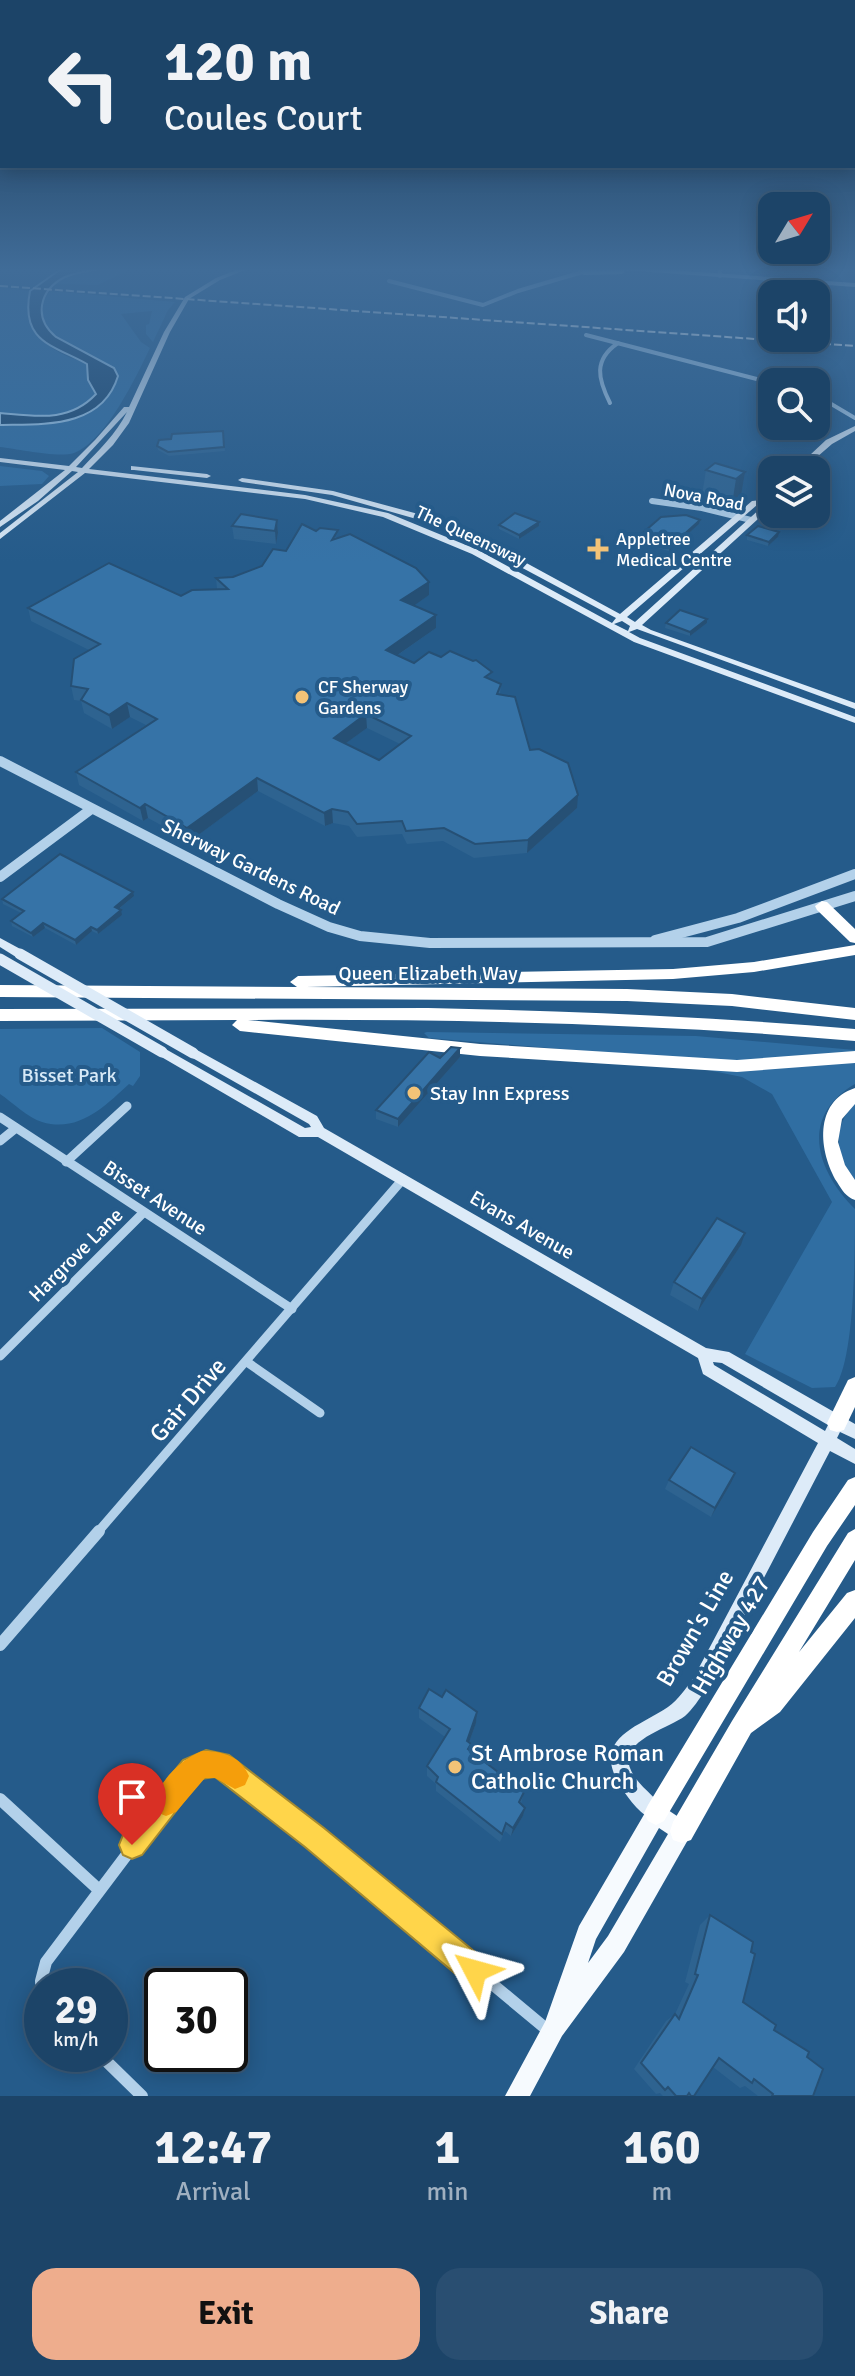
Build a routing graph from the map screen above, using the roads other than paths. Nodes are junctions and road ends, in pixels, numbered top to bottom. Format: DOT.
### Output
graph roads {
  1 [pos="152,366"];
  2 [pos="598,366"];
  3 [pos="706,366"];
  4 [pos="758,379"];
  5 [pos="136,397"];
  6 [pos="610,403"];
  7 [pos="830,403"];
  8 [pos="855,418"];
  9 [pos="855,428"];
  10 [pos="0,452"];
  11 [pos="814,456"];
  12 [pos="0,460"];
  13 [pos="79,461"];
  14 [pos="93,463"];
  15 [pos="71,468"];
  16 [pos="85,470"];
  17 [pos="652,501"];
  18 [pos="758,503"];
  19 [pos="758,514"];
  20 [pos="740,517"];
  21 [pos="751,520"];
  22 [pos="0,525"];
  23 [pos="0,537"];
  24 [pos="490,559"];
  25 [pos="518,562"];
  26 [pos="621,619"];
  27 [pos="636,626"];
  28 [pos="611,627"];
  29 [pos="625,634"];
  30 [pos="855,706"];
  31 [pos="855,720"];
  32 [pos="0,761"];
  33 [pos="90,810"];
  34 [pos="855,874"];
  35 [pos="0,877"];
  36 [pos="807,892"];
  37 [pos="855,896"];
  38 [pos="792,897"];
  39 [pos="822,906"];
  40 [pos="805,911"];
  41 [pos="855,938"];
  42 [pos="0,942"];
  43 [pos="647,942"];
  44 [pos="855,950"];
  45 [pos="0,959"];
  46 [pos="0,991"];
  47 [pos="113,993"];
  48 [pos="855,1014"];
  49 [pos="0,1015"];
  50 [pos="162,1016"];
  51 [pos="855,1035"];
  52 [pos="855,1057"];
  53 [pos="855,1094"];
  54 [pos="127,1106"];
  55 [pos="0,1117"];
  56 [pos="16,1128"];
  57 [pos="320,1132"];
  58 [pos="0,1141"];
  59 [pos="66,1162"];
  60 [pos="403,1179"];
  61 [pos="855,1193"];
  62 [pos="143,1213"];
  63 [pos="292,1309"];
  64 [pos="704,1354"];
  65 [pos="0,1356"];
  66 [pos="247,1362"];
  67 [pos="855,1386"];
  68 [pos="320,1413"];
  69 [pos="846,1427"];
  70 [pos="827,1442"];
  71 [pos="854,1456"];
  72 [pos="855,1487"];
  73 [pos="855,1540"];
  74 [pos="855,1601"];
  75 [pos="0,1645"];
  76 [pos="740,1729"];
  77 [pos="0,1799"];
  78 [pos="656,1813"];
  79 [pos="682,1831"];
  80 [pos="98,1889"];
  81 [pos="44,1968"];
  82 [pos="552,2030"];
  83 [pos="117,2072"];
  84 [pos="142,2096"];
  85 [pos="517,2096"];
  1 -- 5 [label="main road"];
  2 -- 6 [label="street"];
  3 -- 4 [label="street"];
  5 -- 13 [label="main road"];
  5 -- 14 [label="main road"];
  7 -- 8 [label="street"];
  9 -- 11 [label="main road"];
  10 -- 13 [label="main road, The Queensway"];
  12 -- 15 [label="main road, The Queensway"];
  13 -- 14 [label="main road, The Queensway"];
  13 -- 15 [label="main road"];
  14 -- 16 [label="main road"];
  14 -- 25 [label="main road, The Queensway"];
  15 -- 16 [label="main road, The Queensway"];
  15 -- 22 [label="main road"];
  16 -- 23 [label="main road"];
  16 -- 24 [label="main road, The Queensway"];
  17 -- 20 [label="street, Nova Road"];
  18 -- 20 [label="main road"];
  19 -- 21 [label="main road"];
  20 -- 21 [label="street, Nova Road"];
  20 -- 26 [label="main road"];
  21 -- 27 [label="main road"];
  24 -- 25 [label="main road"];
  24 -- 28 [label="main road, The Queensway"];
  25 -- 26 [label="main road, The Queensway"];
  26 -- 27 [label="main road, The Queensway"];
  26 -- 28 [label="main road"];
  27 -- 29 [label="main road"];
  27 -- 30 [label="main road, The Queensway"];
  28 -- 29 [label="main road, The Queensway"];
  29 -- 31 [label="main road, The Queensway"];
  32 -- 33 [label="street, Sherway Gardens Road"];
  33 -- 35 [label="street"];
  33 -- 43 [label="street, Sherway Gardens Road"];
  34 -- 36 [label="street, Sherway Gardens Road"];
  36 -- 38 [label="street, Sherway Gardens Road"];
  36 -- 39 [label="street"];
  37 -- 39 [label="street, Sherway Gardens Road"];
  38 -- 40 [label="street"];
  38 -- 43 [label="street, Sherway Gardens Road"];
  39 -- 40 [label="street, Sherway Gardens Road"];
  39 -- 41 [label="highway"];
  40 -- 43 [label="street, Sherway Gardens Road"];
  42 -- 57 [label="main road, Evans Avenue, bridge"];
  44 -- 47 [label="highway"];
  45 -- 57 [label="main road, Evans Avenue, bridge"];
  46 -- 47 [label="highway, Queen Elizabeth Way"];
  47 -- 48 [label="highway, Queen Elizabeth Way"];
  49 -- 50 [label="highway"];
  50 -- 51 [label="highway"];
  50 -- 52 [label="highway"];
  53 -- 61 [label="highway"];
  54 -- 59 [label="street"];
  55 -- 56 [label="street, Bisset Avenue"];
  56 -- 58 [label="street"];
  56 -- 59 [label="street, Bisset Avenue"];
  57 -- 60 [label="main road, Evans Avenue"];
  59 -- 62 [label="street, Bisset Avenue"];
  60 -- 63 [label="street, Gair Drive"];
  60 -- 64 [label="main road, Evans Avenue"];
  62 -- 63 [label="street, Bisset Avenue"];
  62 -- 65 [label="street, Hargrove Lane"];
  63 -- 66 [label="street, Gair Drive"];
  64 -- 69 [label="main road, Evans Avenue"];
  64 -- 70 [label="main road, Evans Avenue"];
  66 -- 68 [label="street"];
  66 -- 75 [label="street, Gair Drive"];
  67 -- 69 [label="highway"];
  69 -- 70 [label="main road"];
  70 -- 71 [label="main road, Evans Avenue"];
  70 -- 78 [label="main road, Brown's Line"];
  72 -- 78 [label="highway, Highway 427"];
  73 -- 76 [label="highway"];
  74 -- 76 [label="highway"];
  76 -- 79 [label="highway"];
  77 -- 80 [label="street"];
  78 -- 79 [label="main road"];
  78 -- 82 [label="main road"];
  79 -- 82 [label="main road"];
  80 -- 81 [label="street"];
  80 -- 82 [label="street"];
  82 -- 85 [label="main road"];
  83 -- 84 [label="street"];
}
